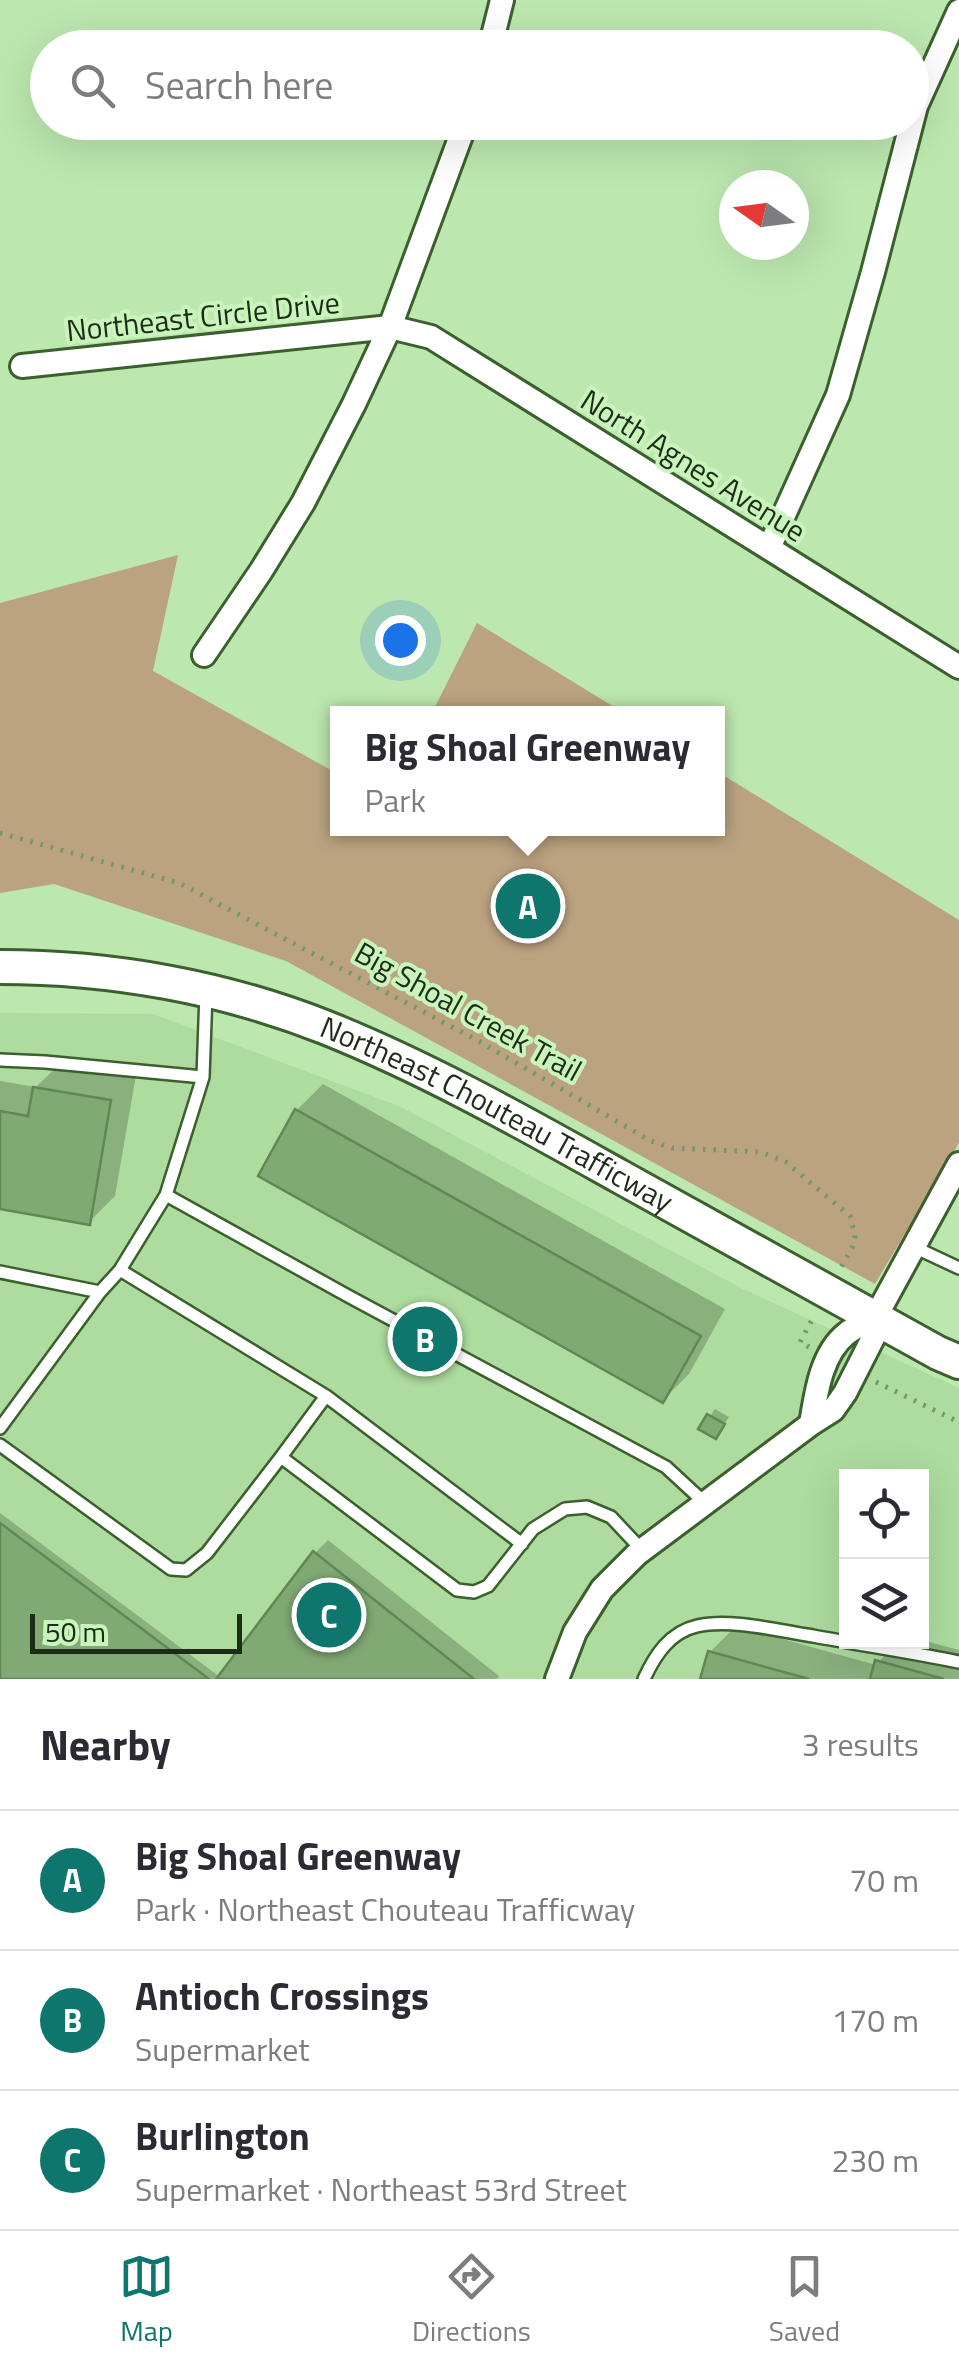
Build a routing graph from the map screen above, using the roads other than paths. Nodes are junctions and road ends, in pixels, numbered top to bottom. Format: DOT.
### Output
graph roads {
  1 [pos="502,0"];
  2 [pos="959,11"];
  3 [pos="494,30"];
  4 [pos="929,77"];
  5 [pos="459,140"];
  6 [pos="907,140"];
  7 [pos="390,326"];
  8 [pos="22,366"];
  9 [pos="768,548"];
  10 [pos="204,655"];
  11 [pos="959,668"];
  12 [pos="0,968"];
  13 [pos="206,990"];
  14 [pos="0,1060"];
  15 [pos="202,1077"];
  16 [pos="959,1164"];
  17 [pos="166,1195"];
  18 [pos="914,1247"];
  19 [pos="959,1268"];
  20 [pos="120,1270"];
  21 [pos="0,1272"];
  22 [pos="100,1292"];
  23 [pos="875,1318"];
  24 [pos="959,1362"];
  25 [pos="326,1396"];
  26 [pos="0,1428"];
  27 [pos="0,1445"];
  28 [pos="280,1457"];
  29 [pos="705,1503"];
  30 [pos="522,1544"];
  31 [pos="642,1550"];
  32 [pos="959,1662"];
  33 [pos="557,1679"];
  34 [pos="644,1679"];
  1 -- 3 [label="street"];
  2 -- 4 [label="street"];
  5 -- 7 [label="street"];
  6 -- 9 [label="street"];
  7 -- 8 [label="street, Northeast Circle Drive"];
  7 -- 9 [label="street, North Agnes Avenue"];
  7 -- 10 [label="street"];
  9 -- 11 [label="street, North Agnes Avenue"];
  12 -- 13 [label="main road, Northeast Chouteau Trafficway"];
  13 -- 15 [label="lane"];
  13 -- 23 [label="main road, Northeast Chouteau Trafficway"];
  14 -- 15 [label="lane"];
  15 -- 17 [label="lane"];
  16 -- 18 [label="street"];
  17 -- 20 [label="lane"];
  17 -- 29 [label="lane"];
  18 -- 19 [label="lane"];
  18 -- 23 [label="street"];
  20 -- 22 [label="lane"];
  20 -- 25 [label="lane"];
  21 -- 22 [label="lane"];
  22 -- 26 [label="lane"];
  23 -- 24 [label="main road, Northeast Chouteau Trafficway"];
  23 -- 29 [label="street"];
  25 -- 28 [label="lane"];
  25 -- 30 [label="lane"];
  27 -- 28 [label="lane"];
  28 -- 30 [label="lane"];
  29 -- 31 [label="street"];
  30 -- 31 [label="lane"];
  31 -- 33 [label="street"];
  32 -- 34 [label="lane"];
}
